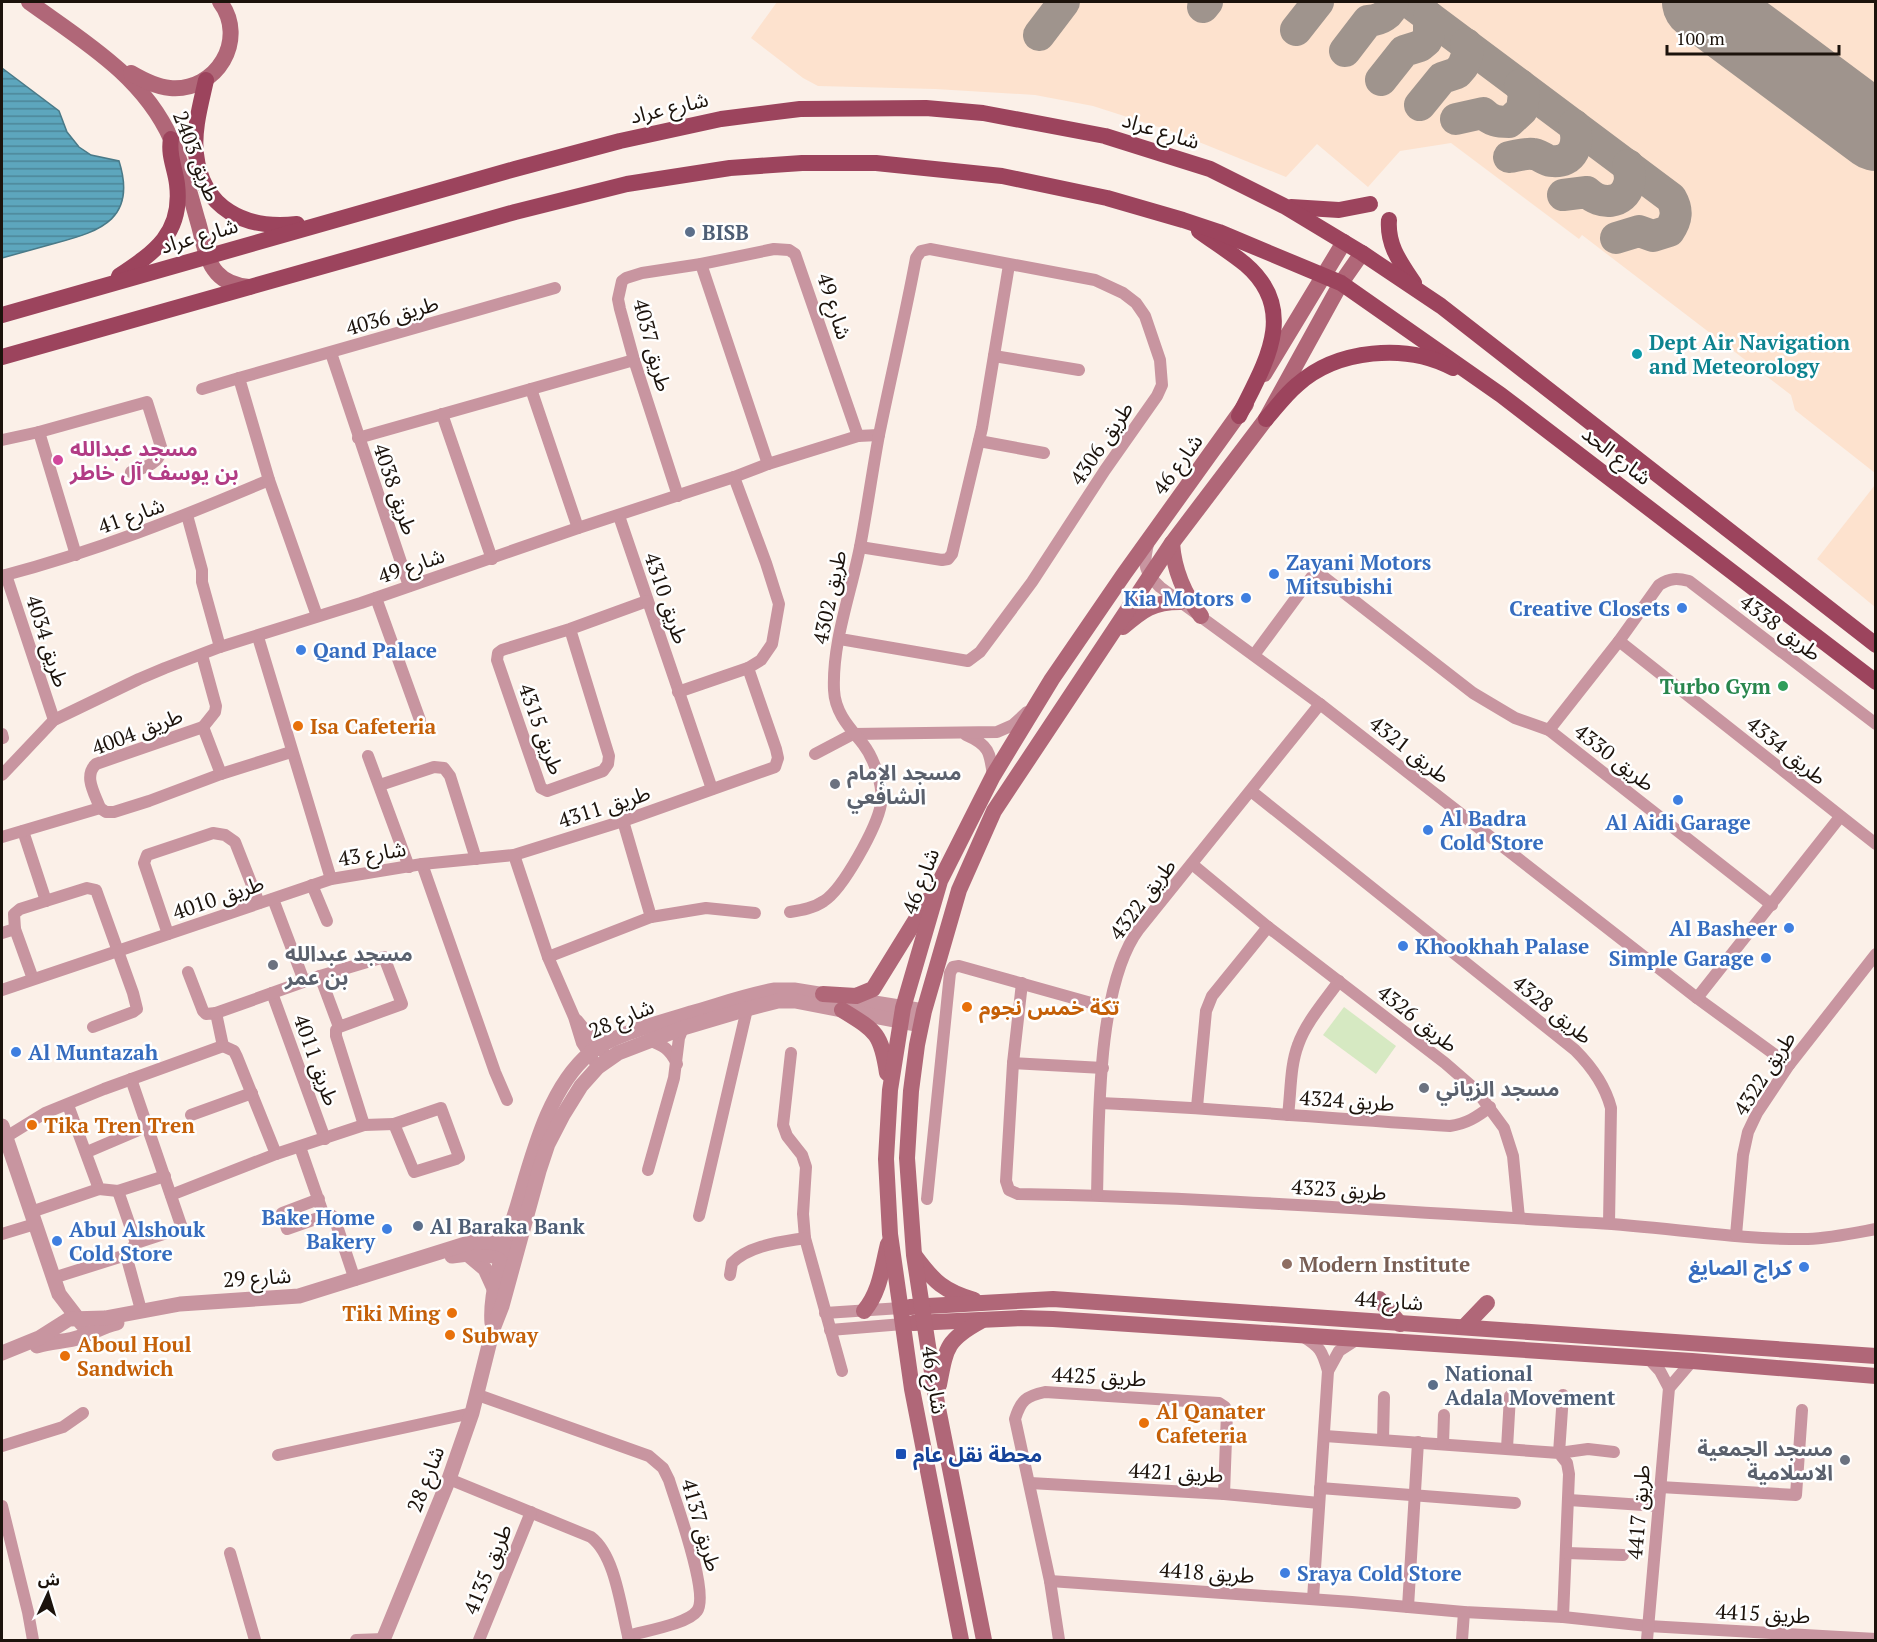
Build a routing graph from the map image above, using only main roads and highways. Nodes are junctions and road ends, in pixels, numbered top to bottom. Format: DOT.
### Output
graph roads {
  1 [pos="29,2"];
  2 [pos="220,2"];
  3 [pos="117,66"];
  4 [pos="206,80"];
  5 [pos="171,139"];
  6 [pos="1370,204"];
  7 [pos="1284,206"];
  8 [pos="336,219"];
  9 [pos="1184,220"];
  10 [pos="1389,220"];
  11 [pos="1344,242"];
  12 [pos="1362,253"];
  13 [pos="208,257"];
  14 [pos="1324,276"];
  15 [pos="1341,283"];
  16 [pos="104,285"];
  17 [pos="249,287"];
  18 [pos="1419,291"];
  19 [pos="2,315"];
  20 [pos="2,357"];
  21 [pos="1501,394"];
  22 [pos="1239,416"];
  23 [pos="1266,419"];
  24 [pos="1172,543"];
  25 [pos="1180,602"];
  26 [pos="1201,616"];
  27 [pos="1108,639"];
  28 [pos="1875,645"];
  29 [pos="1875,682"];
  30 [pos="940,881"];
  31 [pos="823,994"];
  32 [pos="842,1010"];
  33 [pos="890,1090"];
  34 [pos="890,1234"];
  35 [pos="914,1255"];
  36 [pos="1379,1299"];
  37 [pos="984,1303"];
  38 [pos="1487,1303"];
  39 [pos="864,1311"];
  40 [pos="922,1315"];
  41 [pos="902,1316"];
  42 [pos="984,1320"];
  43 [pos="1400,1324"];
  44 [pos="1464,1327"];
  45 [pos="1875,1356"];
  46 [pos="1875,1376"];
  47 [pos="936,1398"];
  48 [pos="961,1641"];
  49 [pos="984,1641"];
  1 -- 3 [label="main road, طريق 2403"];
  2 -- 4 [label="main road"];
  3 -- 4 [label="main road"];
  3 -- 5 [label="main road, طريق 2403"];
  4 -- 8 [label="main road"];
  5 -- 13 [label="main road, طريق 2403"];
  5 -- 16 [label="main road"];
  6 -- 7 [label="main road"];
  7 -- 8 [label="main road, شارع عراد"];
  7 -- 11 [label="main road, شارع عراد"];
  8 -- 13 [label="main road, شارع عراد"];
  9 -- 14 [label="main road"];
  9 -- 17 [label="main road"];
  9 -- 22 [label="main road"];
  10 -- 18 [label="main road"];
  11 -- 12 [label="main road, شارع الحد"];
  11 -- 14 [label="main road, شارع 46"];
  12 -- 15 [label="main road, شارع 46"];
  12 -- 18 [label="main road, شارع الحد"];
  13 -- 16 [label="main road, شارع عراد"];
  13 -- 17 [label="main road, طريق 2403"];
  14 -- 15 [label="main road, شارع الحد"];
  14 -- 22 [label="main road, شارع 46"];
  15 -- 21 [label="main road, شارع الحد"];
  15 -- 23 [label="main road, شارع 46"];
  16 -- 19 [label="main road, شارع عراد"];
  17 -- 20 [label="main road"];
  18 -- 28 [label="main road, شارع الحد"];
  21 -- 23 [label="main road"];
  21 -- 29 [label="main road, شارع الحد"];
  22 -- 30 [label="main road, شارع 46"];
  23 -- 24 [label="main road, شارع 46"];
  24 -- 26 [label="main road"];
  24 -- 27 [label="main road, شارع 46"];
  25 -- 27 [label="main road"];
  27 -- 35 [label="main road, شارع 46"];
  30 -- 31 [label="main road"];
  30 -- 33 [label="main road, شارع 46"];
  32 -- 33 [label="main road"];
  33 -- 34 [label="main road, شارع 46"];
  34 -- 39 [label="main road"];
  34 -- 41 [label="main road, شارع 46"];
  35 -- 37 [label="main road"];
  35 -- 40 [label="main road, شارع 46"];
  36 -- 43 [label="main road"];
  37 -- 40 [label="main road, شارع 44"];
  37 -- 43 [label="main road, شارع 44"];
  38 -- 44 [label="main road"];
  40 -- 41 [label="main road, شارع 44"];
  40 -- 42 [label="main road, شارع 44"];
  40 -- 47 [label="main road, شارع 46"];
  41 -- 48 [label="main road, شارع 46"];
  42 -- 46 [label="main road, شارع 44"];
  42 -- 47 [label="main road"];
  43 -- 44 [label="main road, شارع 44"];
  44 -- 45 [label="main road, شارع 44"];
  47 -- 49 [label="main road, شارع 46"];
}
